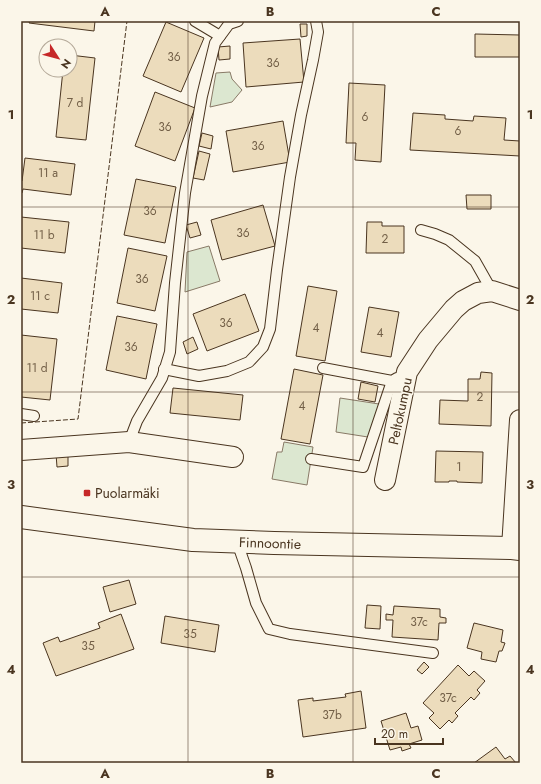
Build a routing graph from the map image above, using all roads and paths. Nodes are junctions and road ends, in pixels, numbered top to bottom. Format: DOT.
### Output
graph roads {
  1 [pos="195,21"];
  2 [pos="238,21"];
  3 [pos="316,21"];
  4 [pos="220,36"];
  5 [pos="421,230"];
  6 [pos="492,291"];
  7 [pos="520,300"];
  8 [pos="323,368"];
  9 [pos="164,369"];
  10 [pos="400,376"];
  11 [pos="21,414"];
  12 [pos="34,416"];
  13 [pos="520,420"];
  14 [pos="129,442"];
  15 [pos="21,450"];
  16 [pos="233,457"];
  17 [pos="311,459"];
  18 [pos="519,461"];
  19 [pos="385,480"];
  20 [pos="21,517"];
  21 [pos="237,542"];
  22 [pos="516,549"];
  23 [pos="433,653"];
  1 -- 4 [label="lane"];
  2 -- 4 [label="lane"];
  3 -- 9 [label="lane"];
  4 -- 9 [label="lane"];
  5 -- 6 [label="lane"];
  6 -- 7 [label="street"];
  6 -- 10 [label="street, Peltokumpu"];
  8 -- 10 [label="lane"];
  9 -- 14 [label="lane"];
  10 -- 17 [label="lane"];
  10 -- 19 [label="street, Peltokumpu"];
  11 -- 12 [label="lane"];
  13 -- 18 [label="street"];
  14 -- 15 [label="street"];
  14 -- 16 [label="street"];
  18 -- 22 [label="street"];
  20 -- 21 [label="main road, Finnoontie"];
  21 -- 22 [label="main road, Finnoontie"];
  21 -- 23 [label="lane"];
}
